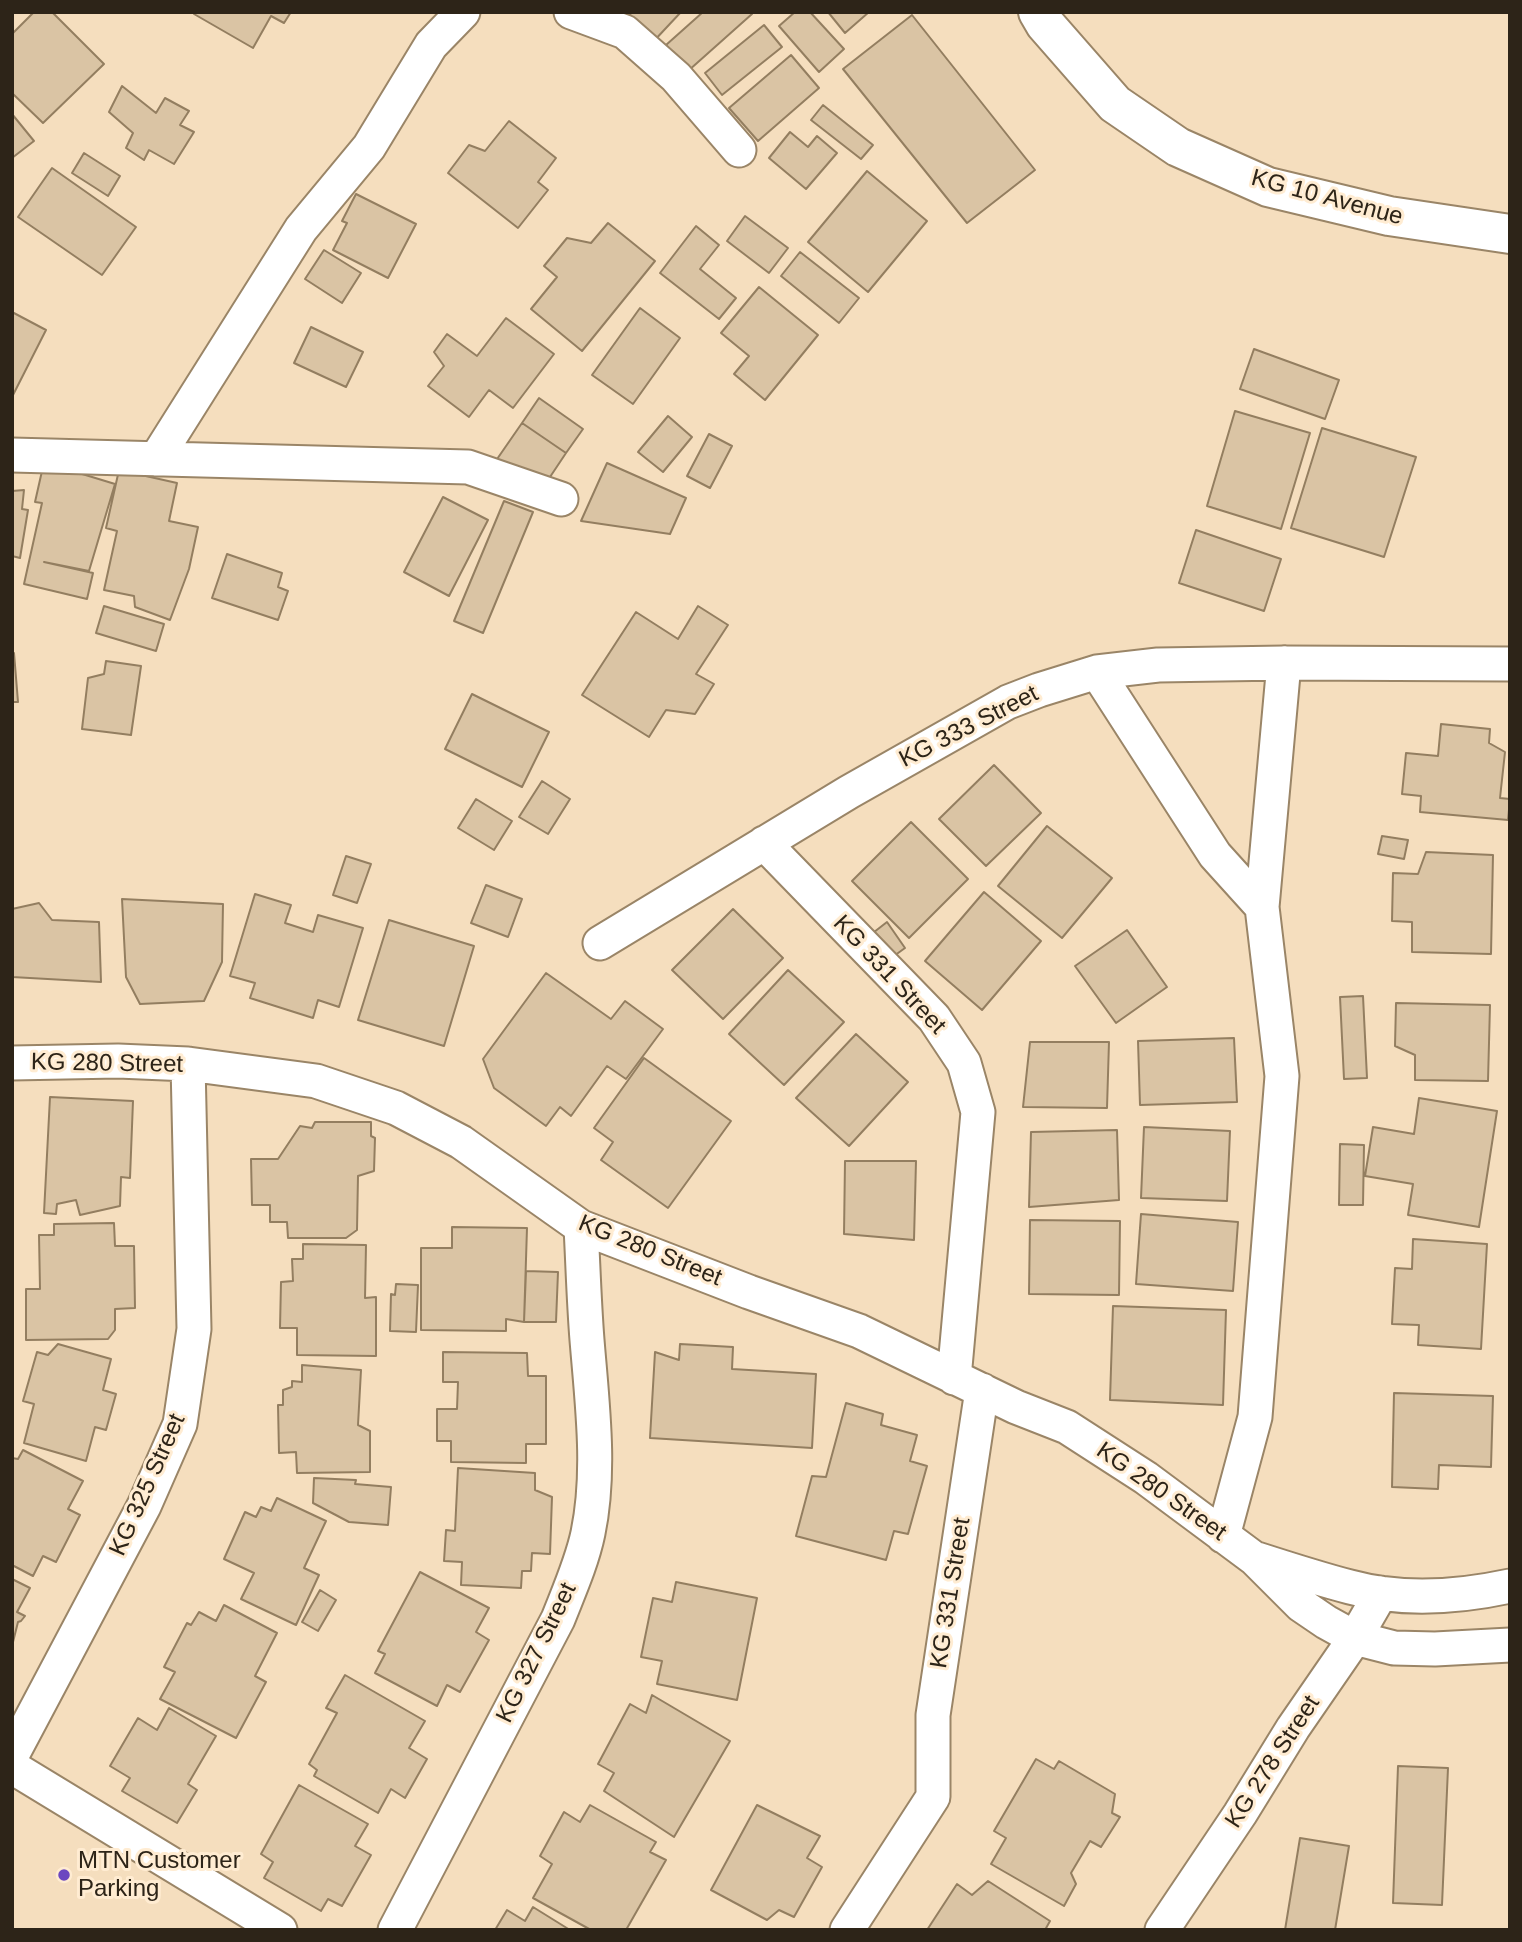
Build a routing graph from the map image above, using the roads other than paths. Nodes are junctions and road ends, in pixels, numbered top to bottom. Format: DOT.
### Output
graph roads {
  1 [pos="463,12"];
  2 [pos="571,12"];
  3 [pos="1038,12"];
  4 [pos="739,150"];
  5 [pos="1510,234"];
  6 [pos="12,455"];
  7 [pos="156,459"];
  8 [pos="561,499"];
  9 [pos="1284,663"];
  10 [pos="1510,664"];
  11 [pos="1097,672"];
  12 [pos="764,843"];
  13 [pos="1262,907"];
  14 [pos="600,943"];
  15 [pos="12,1063"];
  16 [pos="188,1064"];
  17 [pos="581,1227"];
  18 [pos="968,1384"];
  19 [pos="1223,1536"];
  20 [pos="1255,1559"];
  21 [pos="1510,1586"];
  22 [pos="1381,1593"];
  23 [pos="1354,1638"];
  24 [pos="1510,1645"];
  25 [pos="12,1755"];
  26 [pos="12,1768"];
  27 [pos="280,1930"];
  28 [pos="395,1930"];
  29 [pos="847,1930"];
  30 [pos="1162,1930"];
  1 -- 7 [label="street"];
  2 -- 4 [label="street"];
  3 -- 5 [label="street, KG 10 Avenue"];
  6 -- 7 [label="street"];
  7 -- 8 [label="street"];
  9 -- 10 [label="street, KG 333 Street"];
  9 -- 11 [label="street, KG 333 Street"];
  9 -- 13 [label="street"];
  11 -- 12 [label="street, KG 333 Street"];
  11 -- 13 [label="street"];
  12 -- 14 [label="street, KG 333 Street"];
  12 -- 18 [label="street, KG 331 Street"];
  13 -- 19 [label="street"];
  15 -- 16 [label="street, KG 280 Street"];
  16 -- 17 [label="street, KG 280 Street"];
  16 -- 25 [label="street, KG 325 Street"];
  17 -- 18 [label="street, KG 280 Street"];
  17 -- 28 [label="street, KG 327 Street"];
  18 -- 19 [label="street, KG 280 Street"];
  18 -- 29 [label="street, KG 331 Street"];
  19 -- 20 [label="street, KG 280 Street"];
  20 -- 22 [label="street, KG 280 Street"];
  20 -- 23 [label="street, KG 280 Street"];
  21 -- 22 [label="street, KG 280 Street"];
  22 -- 23 [label="street, KG 278 Street"];
  23 -- 24 [label="street, KG 280 Street"];
  23 -- 30 [label="street, KG 278 Street"];
  26 -- 27 [label="street"];
}
